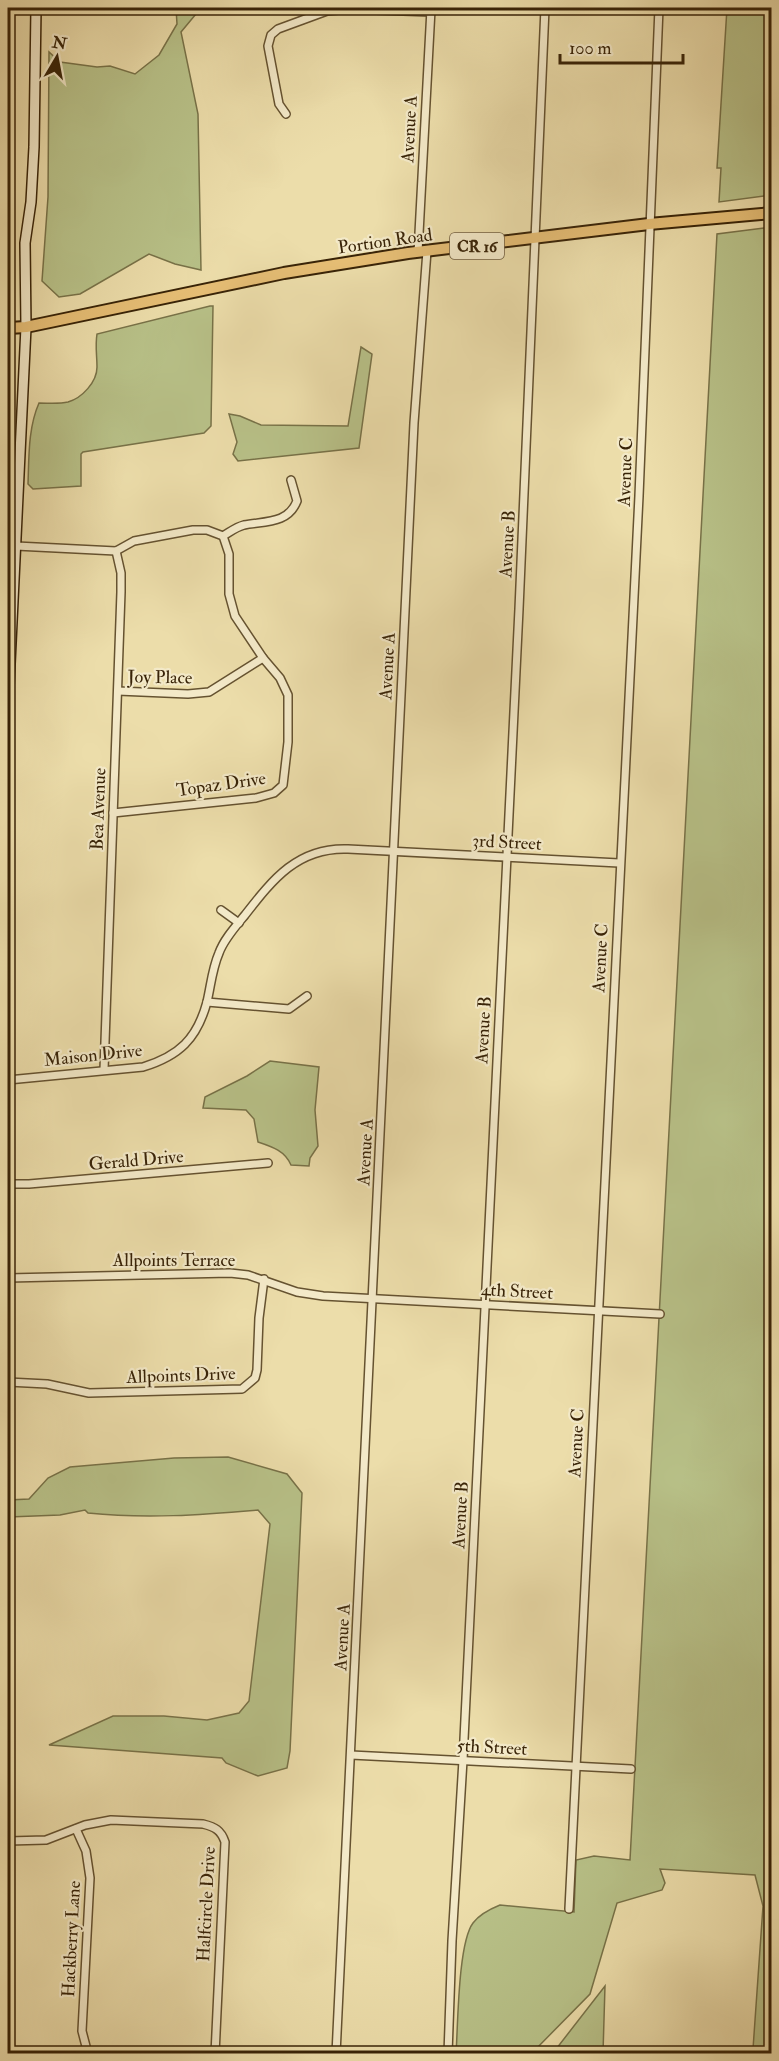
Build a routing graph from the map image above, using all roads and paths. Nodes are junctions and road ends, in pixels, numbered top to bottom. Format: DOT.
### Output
graph roads {
  1 [pos="36,8"];
  2 [pos="545,8"];
  3 [pos="659,8"];
  4 [pos="431,10"];
  5 [pos="286,114"];
  6 [pos="771,213"];
  7 [pos="649,224"];
  8 [pos="536,239"];
  9 [pos="423,252"];
  10 [pos="26,327"];
  11 [pos="8,328"];
  12 [pos="291,480"];
  13 [pos="223,536"];
  14 [pos="16,546"];
  15 [pos="116,551"];
  16 [pos="10,603"];
  17 [pos="263,658"];
  18 [pos="8,684"];
  19 [pos="118,691"];
  20 [pos="8,706"];
  21 [pos="113,813"];
  22 [pos="393,852"];
  23 [pos="506,856"];
  24 [pos="619,863"];
  25 [pos="221,910"];
  26 [pos="239,923"];
  27 [pos="307,996"];
  28 [pos="207,1002"];
  29 [pos="104,1070"];
  30 [pos="8,1080"];
  31 [pos="268,1163"];
  32 [pos="8,1184"];
  33 [pos="8,1278"];
  34 [pos="264,1279"];
  35 [pos="373,1299"];
  36 [pos="485,1304"];
  37 [pos="597,1310"];
  38 [pos="660,1314"];
  39 [pos="8,1382"];
  40 [pos="351,1755"];
  41 [pos="463,1760"];
  42 [pos="576,1767"];
  43 [pos="631,1768"];
  44 [pos="76,1829"];
  45 [pos="8,1842"];
  46 [pos="568,1909"];
  47 [pos="88,2054"];
  48 [pos="215,2054"];
  49 [pos="336,2054"];
  50 [pos="448,2054"];
  1 -- 10 [label="street"];
  2 -- 8 [label="street, Avenue B"];
  3 -- 7 [label="street, Avenue C"];
  4 -- 5 [label="street"];
  4 -- 9 [label="street, Avenue A"];
  6 -- 7 [label="main road, Portion Road / CR 16"];
  7 -- 8 [label="main road, Portion Road / CR 16"];
  7 -- 24 [label="street, Avenue C"];
  8 -- 9 [label="main road, Portion Road / CR 16"];
  8 -- 23 [label="street, Avenue B"];
  9 -- 10 [label="main road, Portion Road / CR 16"];
  9 -- 22 [label="street, Avenue A"];
  10 -- 11 [label="main road, Portion Road / CR 16"];
  10 -- 14 [label="street"];
  12 -- 13 [label="street"];
  13 -- 15 [label="street"];
  13 -- 17 [label="street, Topaz Drive"];
  14 -- 15 [label="street"];
  14 -- 16 [label="street"];
  15 -- 19 [label="street, Bea Avenue"];
  16 -- 18 [label="street"];
  17 -- 19 [label="street, Joy Place"];
  17 -- 21 [label="street, Topaz Drive"];
  18 -- 20 [label="street"];
  19 -- 21 [label="street, Bea Avenue"];
  21 -- 29 [label="street, Bea Avenue"];
  22 -- 23 [label="street, 3rd Street"];
  22 -- 26 [label="street, Maison Drive"];
  22 -- 35 [label="street, Avenue A"];
  23 -- 24 [label="street, 3rd Street"];
  23 -- 36 [label="street, Avenue B"];
  24 -- 37 [label="street, Avenue C"];
  25 -- 26 [label="street"];
  26 -- 28 [label="street, Maison Drive"];
  27 -- 28 [label="street"];
  28 -- 29 [label="street, Maison Drive"];
  29 -- 30 [label="street, Maison Drive"];
  31 -- 32 [label="street, Gerald Drive"];
  33 -- 34 [label="street, Allpoints Terrace"];
  34 -- 35 [label="street, Allpoints Terrace"];
  34 -- 39 [label="street, Allpoints Drive"];
  35 -- 36 [label="street, 4th Street"];
  35 -- 40 [label="street, Avenue A"];
  36 -- 37 [label="street, 4th Street"];
  36 -- 41 [label="street, Avenue B"];
  37 -- 38 [label="street, 4th Street"];
  37 -- 42 [label="street, Avenue C"];
  40 -- 41 [label="street, 5th Street"];
  40 -- 49 [label="street, Avenue A"];
  41 -- 42 [label="street, 5th Street"];
  41 -- 50 [label="street, Avenue B"];
  42 -- 43 [label="street, 5th Street"];
  42 -- 46 [label="street, Avenue C"];
  44 -- 45 [label="street, Halfcircle Drive"];
  44 -- 47 [label="street, Hackberry Lane"];
  44 -- 48 [label="street, Halfcircle Drive"];
}
